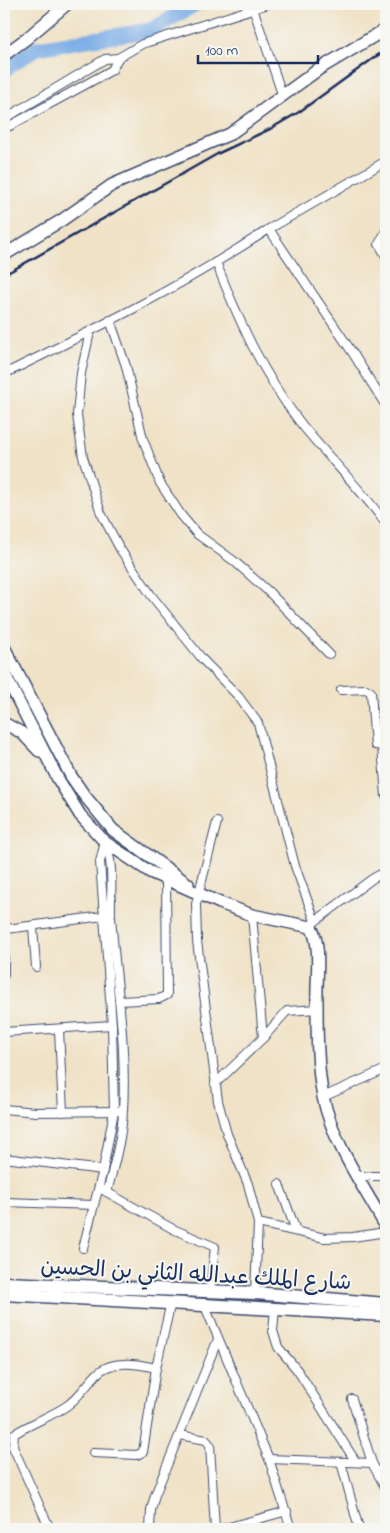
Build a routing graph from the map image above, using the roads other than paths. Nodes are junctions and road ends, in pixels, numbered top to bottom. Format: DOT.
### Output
graph roads {
  1 [pos="66,4"];
  2 [pos="268,4"];
  3 [pos="253,8"];
  4 [pos="386,29"];
  5 [pos="4,55"];
  6 [pos="118,58"];
  7 [pos="97,64"];
  8 [pos="104,75"];
  9 [pos="282,94"];
  10 [pos="4,119"];
  11 [pos="4,129"];
  12 [pos="386,161"];
  13 [pos="268,230"];
  14 [pos="386,231"];
  15 [pos="4,255"];
  16 [pos="386,256"];
  17 [pos="216,262"];
  18 [pos="110,320"];
  19 [pos="90,332"];
  20 [pos="4,374"];
  21 [pos="386,406"];
  22 [pos="386,524"];
  23 [pos="5,654"];
  24 [pos="329,654"];
  25 [pos="4,673"];
  26 [pos="341,690"];
  27 [pos="4,723"];
  28 [pos="384,746"];
  29 [pos="49,762"];
  30 [pos="386,796"];
  31 [pos="217,822"];
  32 [pos="113,830"];
  33 [pos="105,842"];
  34 [pos="386,871"];
  35 [pos="166,874"];
  36 [pos="202,894"];
  37 [pos="252,915"];
  38 [pos="103,916"];
  39 [pos="313,924"];
  40 [pos="33,927"];
  41 [pos="4,932"];
  42 [pos="4,938"];
  43 [pos="36,967"];
  44 [pos="4,975"];
  45 [pos="119,1001"];
  46 [pos="317,1010"];
  47 [pos="112,1025"];
  48 [pos="59,1030"];
  49 [pos="4,1032"];
  50 [pos="263,1038"];
  51 [pos="386,1069"];
  52 [pos="216,1084"];
  53 [pos="323,1096"];
  54 [pos="4,1109"];
  55 [pos="114,1111"];
  56 [pos="123,1111"];
  57 [pos="63,1112"];
  58 [pos="4,1158"];
  59 [pos="103,1170"];
  60 [pos="356,1176"];
  61 [pos="386,1176"];
  62 [pos="279,1184"];
  63 [pos="99,1188"];
  64 [pos="107,1192"];
  65 [pos="4,1202"];
  66 [pos="94,1205"];
  67 [pos="258,1223"];
  68 [pos="386,1227"];
  69 [pos="296,1231"];
  70 [pos="386,1232"];
  71 [pos="83,1248"];
  72 [pos="4,1283"];
  73 [pos="210,1292"];
  74 [pos="255,1293"];
  75 [pos="4,1294"];
  76 [pos="171,1302"];
  77 [pos="204,1304"];
  78 [pos="386,1304"];
  79 [pos="275,1308"];
  80 [pos="386,1315"];
  81 [pos="218,1339"];
  82 [pos="156,1368"];
  83 [pos="352,1399"];
  84 [pos="180,1435"];
  85 [pos="93,1453"];
  86 [pos="270,1459"];
  87 [pos="340,1462"];
  88 [pos="356,1462"];
  89 [pos="372,1463"];
  90 [pos="386,1489"];
  91 [pos="287,1512"];
  92 [pos="50,1529"];
  93 [pos="150,1529"];
  94 [pos="215,1529"];
  95 [pos="222,1529"];
  96 [pos="291,1529"];
  97 [pos="359,1529"];
  1 -- 5 [label="street"];
  2 -- 3 [label="street"];
  3 -- 6 [label="street"];
  3 -- 9 [label="street"];
  4 -- 9 [label="street"];
  6 -- 7 [label="street"];
  6 -- 8 [label="street"];
  7 -- 8 [label="street"];
  7 -- 10 [label="street"];
  8 -- 11 [label="street"];
  9 -- 15 [label="street"];
  12 -- 13 [label="street"];
  13 -- 17 [label="street"];
  13 -- 21 [label="street"];
  14 -- 16 [label="street"];
  17 -- 18 [label="street"];
  17 -- 22 [label="street"];
  18 -- 19 [label="street"];
  18 -- 24 [label="street"];
  19 -- 20 [label="street"];
  19 -- 39 [label="street"];
  23 -- 32 [label="street"];
  25 -- 29 [label="street"];
  26 -- 28 [label="street"];
  27 -- 29 [label="street"];
  28 -- 30 [label="street"];
  29 -- 33 [label="street"];
  31 -- 36 [label="street"];
  32 -- 33 [label="street"];
  32 -- 35 [label="street"];
  33 -- 35 [label="street"];
  33 -- 38 [label="street"];
  33 -- 45 [label="street"];
  34 -- 39 [label="street"];
  35 -- 36 [label="street"];
  35 -- 45 [label="street"];
  36 -- 37 [label="street"];
  36 -- 52 [label="street"];
  37 -- 39 [label="street"];
  37 -- 50 [label="street"];
  38 -- 40 [label="street"];
  38 -- 47 [label="street"];
  39 -- 46 [label="street"];
  40 -- 41 [label="street"];
  40 -- 43 [label="street"];
  42 -- 44 [label="street"];
  45 -- 56 [label="street"];
  46 -- 50 [label="street"];
  46 -- 53 [label="street"];
  47 -- 48 [label="street"];
  47 -- 55 [label="street"];
  48 -- 49 [label="street"];
  48 -- 57 [label="street"];
  50 -- 52 [label="street"];
  51 -- 53 [label="street"];
  52 -- 67 [label="street"];
  53 -- 60 [label="street"];
  54 -- 57 [label="street"];
  55 -- 56 [label="street"];
  55 -- 57 [label="street"];
  55 -- 59 [label="street"];
  56 -- 64 [label="street"];
  58 -- 59 [label="street"];
  59 -- 63 [label="street"];
  60 -- 61 [label="street"];
  60 -- 68 [label="street"];
  62 -- 69 [label="street"];
  63 -- 64 [label="street"];
  63 -- 66 [label="street"];
  64 -- 73 [label="street"];
  65 -- 66 [label="street"];
  66 -- 71 [label="street"];
  67 -- 69 [label="street"];
  67 -- 74 [label="street"];
  69 -- 70 [label="street"];
  72 -- 73 [label="main road, شارع الملك عبدالله الثاني بن الحسين"];
  73 -- 74 [label="main road, شارع الملك عبدالله الثاني بن الحسين"];
  74 -- 78 [label="main road, شارع الملك عبدالله الثاني بن الحسين"];
  75 -- 76 [label="main road, شارع الملك عبدالله الثاني بن الحسين"];
  76 -- 77 [label="main road, شارع الملك عبدالله الثاني بن الحسين"];
  76 -- 82 [label="street"];
  77 -- 79 [label="main road, شارع الملك عبدالله الثاني بن الحسين"];
  77 -- 81 [label="street"];
  79 -- 80 [label="main road, شارع الملك عبدالله الثاني بن الحسين"];
  79 -- 88 [label="street"];
  81 -- 84 [label="street"];
  81 -- 86 [label="street"];
  82 -- 85 [label="street"];
  82 -- 92 [label="street"];
  83 -- 89 [label="street"];
  84 -- 93 [label="street"];
  84 -- 94 [label="street"];
  86 -- 87 [label="street"];
  86 -- 91 [label="street"];
  87 -- 88 [label="street"];
  87 -- 97 [label="street"];
  88 -- 89 [label="street"];
  89 -- 90 [label="street"];
  91 -- 95 [label="street"];
  91 -- 96 [label="street"];
}
